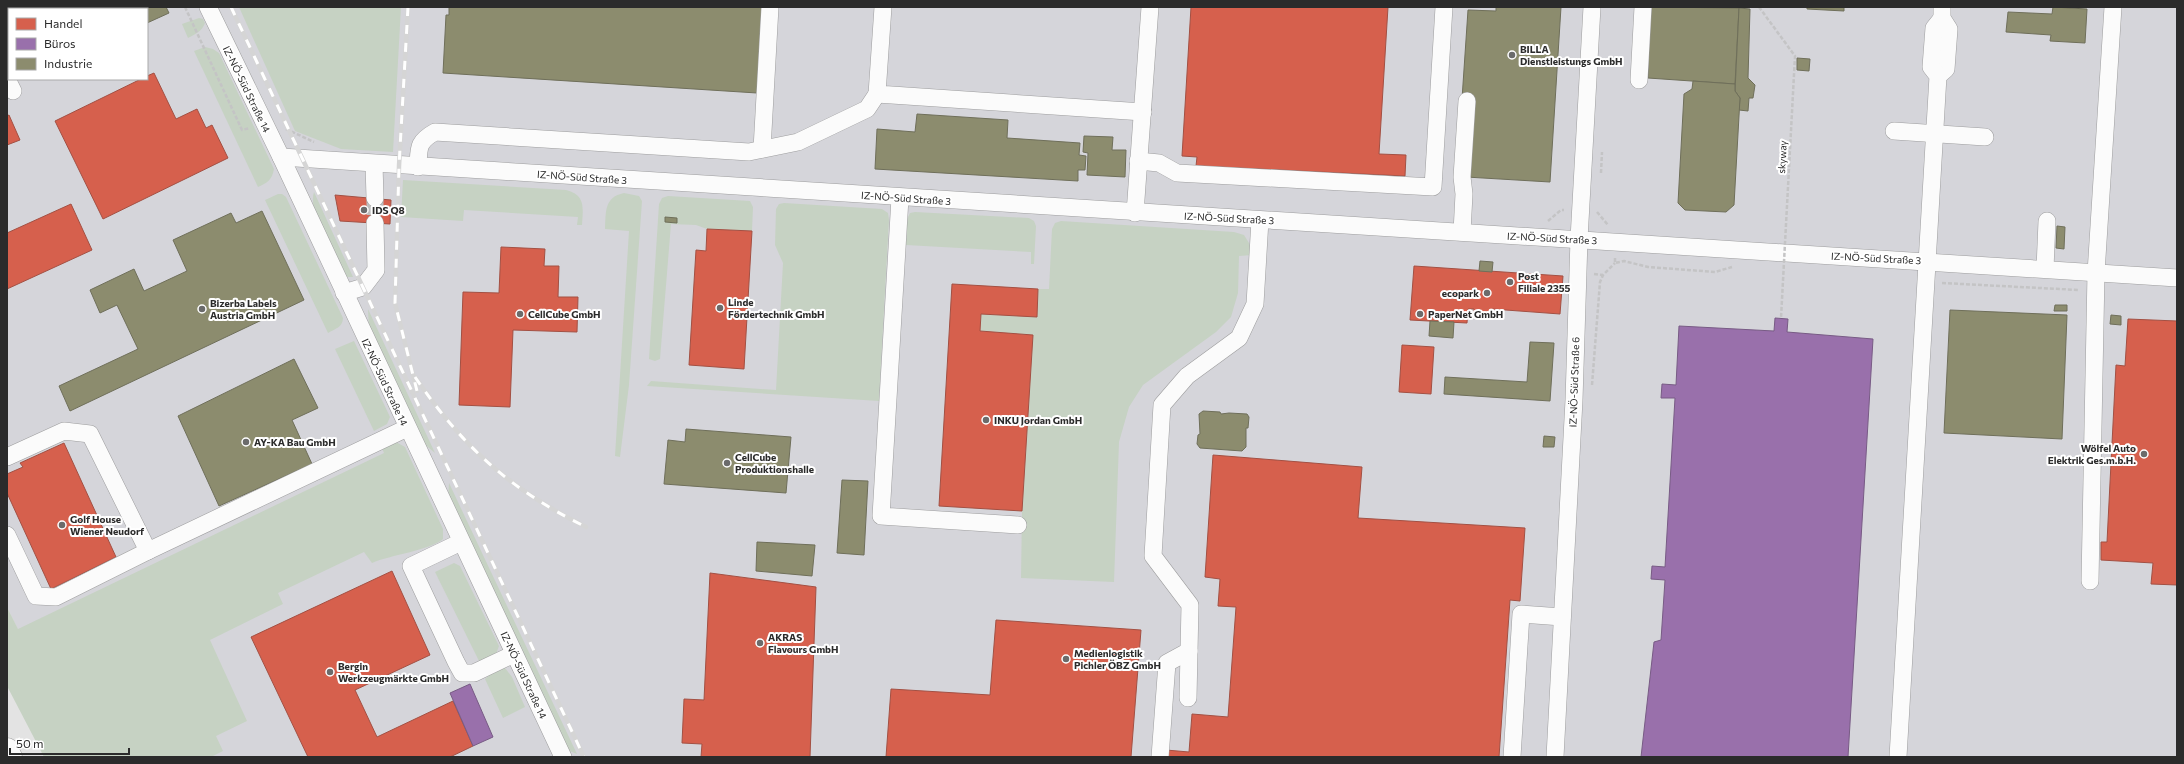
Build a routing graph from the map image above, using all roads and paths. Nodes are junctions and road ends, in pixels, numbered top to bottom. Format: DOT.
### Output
graph roads {
  1 [pos="185,7"];
  2 [pos="208,7"];
  3 [pos="770,7"];
  4 [pos="883,7"];
  5 [pos="1150,7"];
  6 [pos="1444,7"];
  7 [pos="1592,7"];
  8 [pos="1643,7"];
  9 [pos="1759,7"];
  10 [pos="2113,7"];
  11 [pos="1942,12"];
  12 [pos="1639,80"];
  13 [pos="877,94"];
  14 [pos="1467,101"];
  15 [pos="1143,112"];
  16 [pos="264,124"];
  17 [pos="1894,131"];
  18 [pos="1934,134"];
  19 [pos="1985,137"];
  20 [pos="762,149"];
  21 [pos="281,157"];
  22 [pos="1138,161"];
  23 [pos="374,164"];
  24 [pos="418,167"];
  25 [pos="374,198"];
  26 [pos="900,198"];
  27 [pos="1597,212"];
  28 [pos="1135,213"];
  29 [pos="1260,220"];
  30 [pos="2047,221"];
  31 [pos="375,223"];
  32 [pos="1610,227"];
  33 [pos="1462,232"];
  34 [pos="1579,239"];
  35 [pos="1927,261"];
  36 [pos="2044,269"];
  37 [pos="2096,273"];
  38 [pos="2177,278"];
  39 [pos="1926,281"];
  40 [pos="2095,291"];
  41 [pos="344,293"];
  42 [pos="1781,318"];
  43 [pos="407,428"];
  44 [pos="7,457"];
  45 [pos="1018,525"];
  46 [pos="7,536"];
  47 [pos="461,542"];
  48 [pos="148,551"];
  49 [pos="2090,581"];
  50 [pos="1562,617"];
  51 [pos="1189,651"];
  52 [pos="514,654"];
  53 [pos="1188,698"];
  54 [pos="7,749"];
  55 [pos="11,757"];
  56 [pos="563,757"];
  57 [pos="1160,757"];
  58 [pos="1512,757"];
  59 [pos="1555,757"];
  60 [pos="1898,757"];
  1 -- 16 [label="path"];
  2 -- 16 [label="street, IZ-NÖ-Süd Straße 14"];
  3 -- 20 [label="street"];
  4 -- 13 [label="street"];
  5 -- 15 [label="street"];
  6 -- 22 [label="street"];
  7 -- 34 [label="street, IZ-NÖ-Süd Straße 6"];
  8 -- 12 [label="street"];
  9 -- 42 [label="path, skyway, bridge"];
  10 -- 37 [label="street"];
  11 -- 18 [label="street"];
  13 -- 15 [label="street"];
  13 -- 20 [label="street"];
  14 -- 33 [label="street"];
  15 -- 22 [label="street"];
  16 -- 21 [label="street, IZ-NÖ-Süd Straße 14"];
  17 -- 18 [label="street"];
  18 -- 19 [label="street"];
  18 -- 35 [label="street"];
  20 -- 24 [label="street"];
  21 -- 23 [label="street, IZ-NÖ-Süd Straße 3"];
  21 -- 41 [label="street, IZ-NÖ-Süd Straße 14"];
  22 -- 28 [label="street"];
  23 -- 24 [label="street, IZ-NÖ-Süd Straße 3"];
  23 -- 25 [label="street"];
  24 -- 26 [label="street, IZ-NÖ-Süd Straße 3"];
  26 -- 28 [label="street, IZ-NÖ-Süd Straße 3"];
  26 -- 45 [label="street"];
  27 -- 32 [label="path"];
  28 -- 29 [label="street, IZ-NÖ-Süd Straße 3"];
  29 -- 33 [label="street, IZ-NÖ-Süd Straße 3"];
  29 -- 51 [label="street"];
  30 -- 36 [label="street"];
  31 -- 41 [label="street"];
  33 -- 34 [label="street, IZ-NÖ-Süd Straße 3"];
  34 -- 35 [label="street, IZ-NÖ-Süd Straße 3"];
  34 -- 50 [label="street, IZ-NÖ-Süd Straße 6"];
  35 -- 36 [label="street, IZ-NÖ-Süd Straße 3"];
  35 -- 39 [label="street"];
  36 -- 37 [label="street, IZ-NÖ-Süd Straße 3"];
  37 -- 38 [label="street, IZ-NÖ-Süd Straße 3"];
  37 -- 40 [label="street"];
  39 -- 40 [label="path"];
  39 -- 60 [label="street"];
  40 -- 49 [label="street"];
  41 -- 43 [label="street, IZ-NÖ-Süd Straße 14"];
  43 -- 47 [label="street, IZ-NÖ-Süd Straße 14"];
  43 -- 48 [label="street"];
  44 -- 48 [label="street"];
  46 -- 48 [label="street"];
  47 -- 52 [label="street, IZ-NÖ-Süd Straße 14"];
  47 -- 52 [label="street"];
  50 -- 58 [label="street"];
  50 -- 59 [label="street, IZ-NÖ-Süd Straße 6"];
  51 -- 53 [label="street"];
  51 -- 57 [label="street"];
  52 -- 56 [label="street, IZ-NÖ-Süd Straße 14"];
  54 -- 55 [label="highway"];
}
